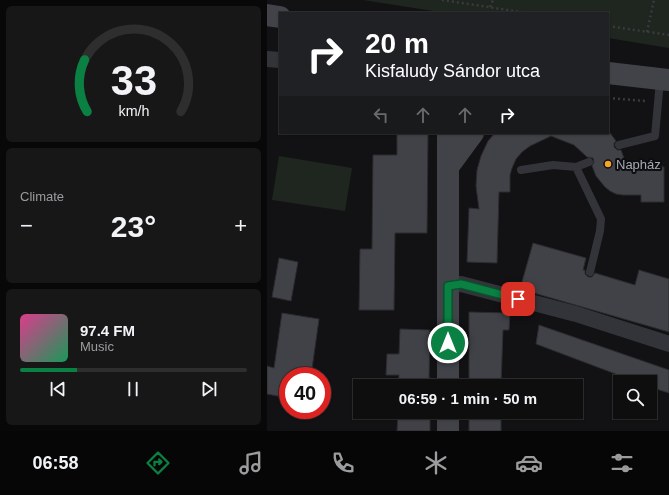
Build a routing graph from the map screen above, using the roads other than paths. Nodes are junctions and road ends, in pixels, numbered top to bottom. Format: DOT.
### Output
graph roads {
  1 [pos="267,15"];
  2 [pos="279,17"];
  3 [pos="267,59"];
  4 [pos="279,60"];
  5 [pos="609,73"];
  6 [pos="665,80"];
  7 [pos="448,134"];
  8 [pos="472,134"];
  9 [pos="619,145"];
  10 [pos="589,162"];
  11 [pos="448,167"];
  12 [pos="576,167"];
  13 [pos="521,170"];
  14 [pos="591,272"];
  15 [pos="448,286"];
  16 [pos="669,344"];
  17 [pos="448,379"];
  18 [pos="448,419"];
  19 [pos="448,431"];
  1 -- 2 [label="street"];
  3 -- 4 [label="street"];
  5 -- 6 [label="street"];
  6 -- 9 [label="lane"];
  7 -- 11 [label="street"];
  8 -- 11 [label="street"];
  10 -- 12 [label="lane"];
  11 -- 15 [label="street"];
  12 -- 13 [label="lane"];
  12 -- 14 [label="lane"];
  15 -- 16 [label="street"];
  15 -- 17 [label="street"];
  18 -- 19 [label="street"];
}
